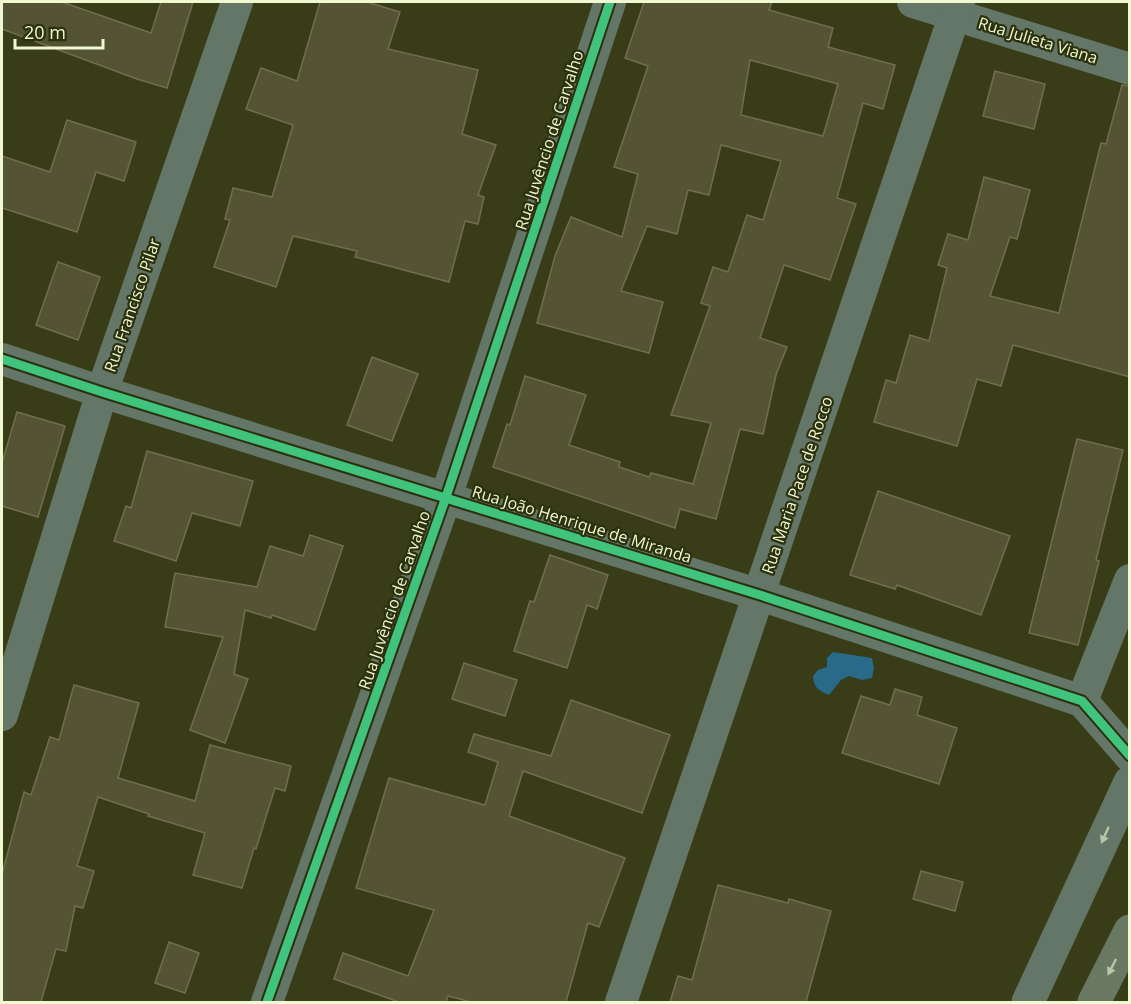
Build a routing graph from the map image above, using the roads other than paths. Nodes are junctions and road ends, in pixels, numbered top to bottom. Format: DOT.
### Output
graph roads {
  1 [pos="237,2"];
  2 [pos="610,2"];
  3 [pos="913,2"];
  4 [pos="957,8"];
  5 [pos="1130,69"];
  6 [pos="2,359"];
  7 [pos="102,392"];
  8 [pos="446,497"];
  9 [pos="1130,580"];
  10 [pos="760,595"];
  11 [pos="1082,701"];
  12 [pos="2,715"];
  13 [pos="1130,756"];
  14 [pos="1130,782"];
  15 [pos="1130,931"];
  16 [pos="267,1002"];
  17 [pos="621,1002"];
  18 [pos="1028,1002"];
  19 [pos="1094,1002"];
  1 -- 7 [label="street, Rua Francisco Pilar"];
  2 -- 8 [label="street, Rua Juvêncio de Carvalho"];
  3 -- 4 [label="street, Rua Julieta Viana"];
  4 -- 5 [label="street, Rua Julieta Viana"];
  4 -- 10 [label="street, Rua Maria Pace de Rocco"];
  6 -- 7 [label="street, Rua João Henrique de Miranda"];
  7 -- 8 [label="street, Rua João Henrique de Miranda"];
  7 -- 12 [label="street, Rua Francisco Pilar"];
  8 -- 10 [label="street, Rua João Henrique de Miranda"];
  8 -- 16 [label="street, Rua Juvêncio de Carvalho"];
  9 -- 11 [label="street"];
  10 -- 11 [label="street, Rua João Henrique de Miranda"];
  10 -- 17 [label="street, Rua Maria Pace de Rocco"];
  11 -- 13 [label="street"];
  14 -- 18 [label="street, one-way"];
  15 -- 19 [label="highway, one-way"];
}
